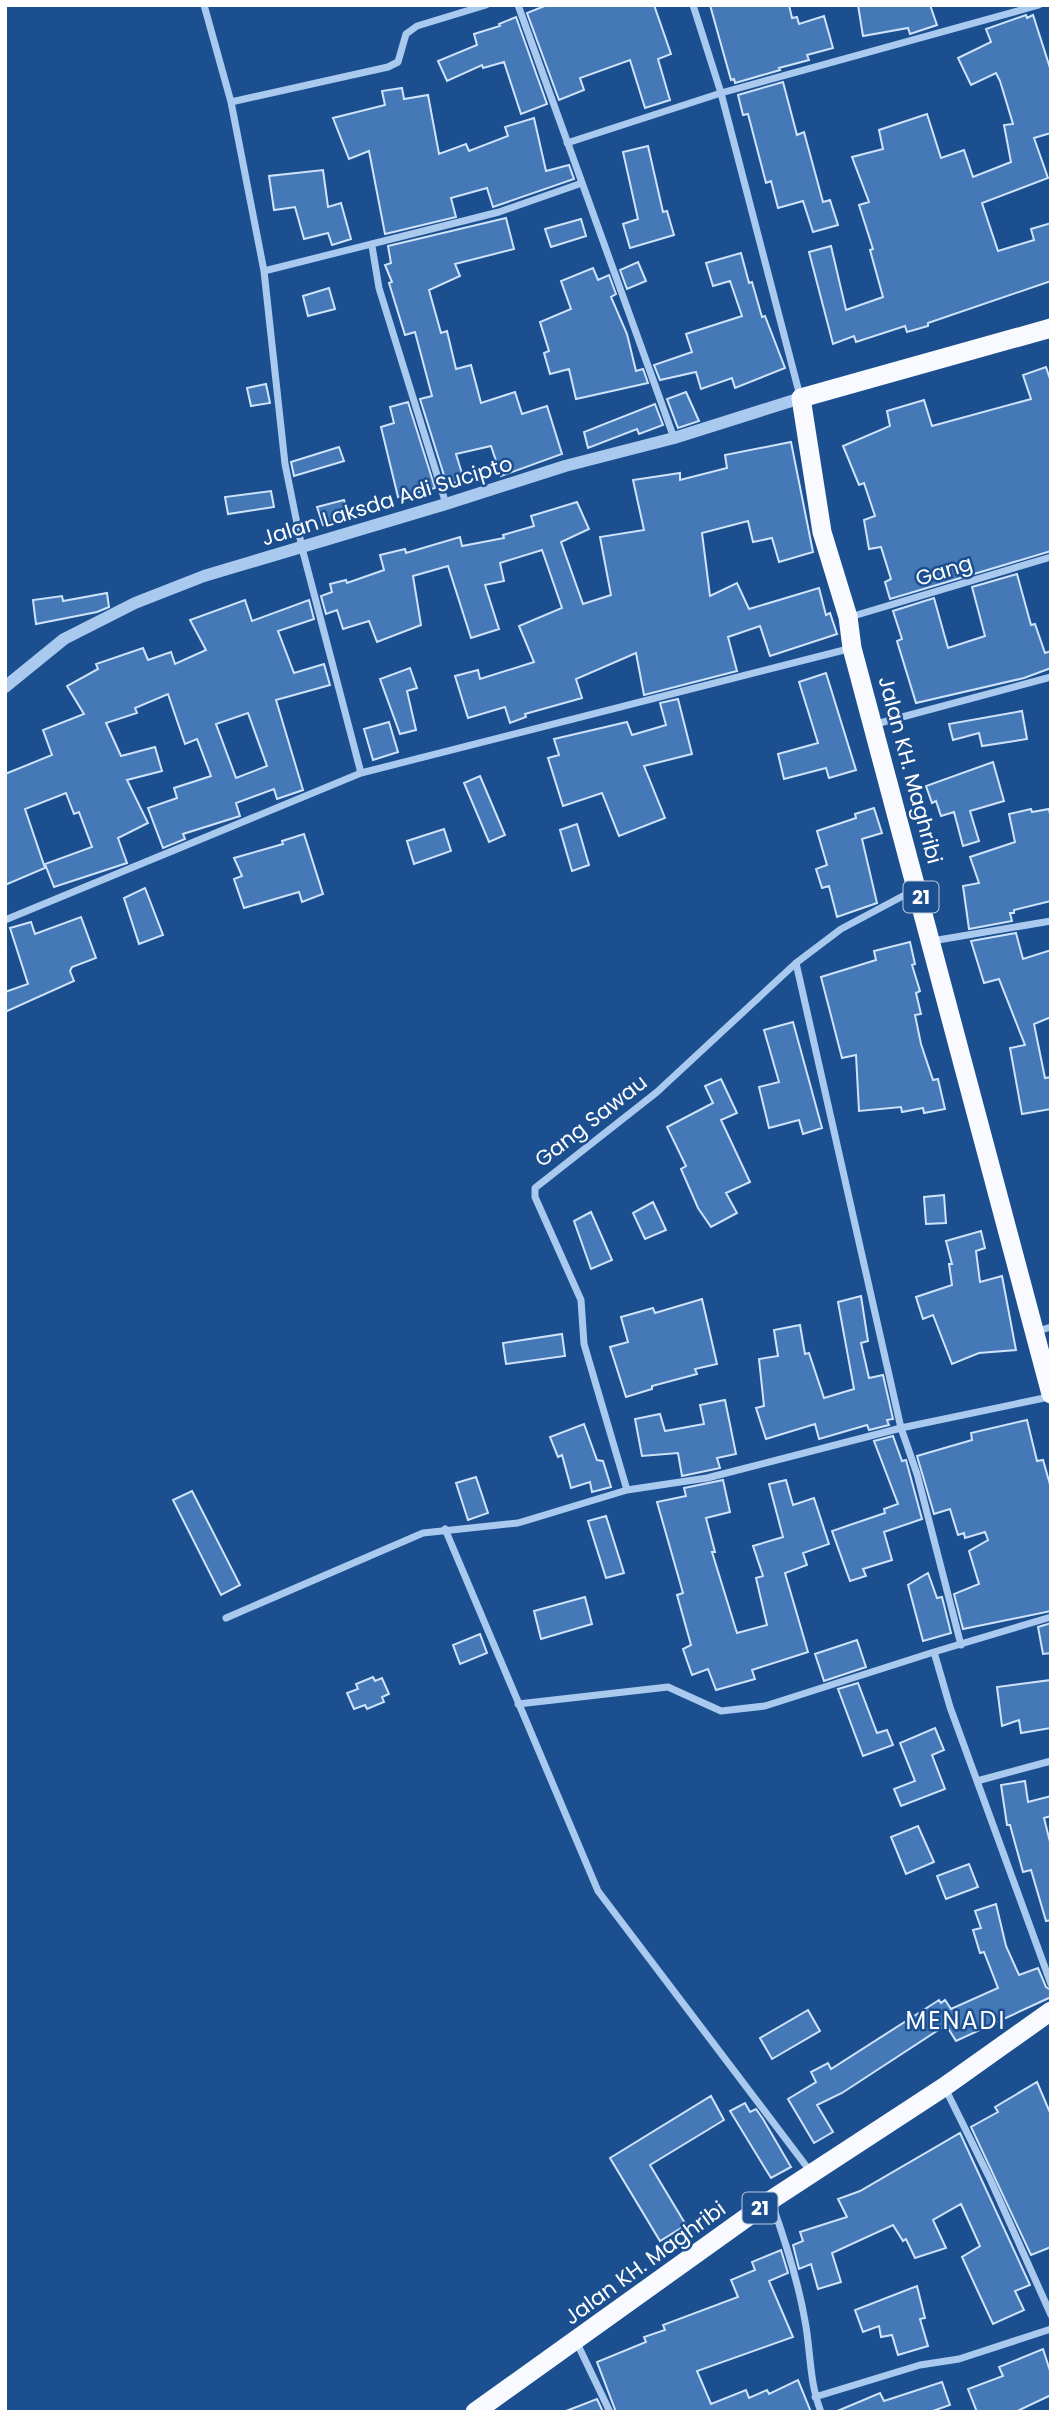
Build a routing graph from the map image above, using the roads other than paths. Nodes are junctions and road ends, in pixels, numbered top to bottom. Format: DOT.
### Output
graph roads {
  1 [pos="204,5"];
  2 [pos="486,5"];
  3 [pos="517,5"];
  4 [pos="693,5"];
  5 [pos="1039,5"];
  6 [pos="721,93"];
  7 [pos="231,102"];
  8 [pos="567,143"];
  9 [pos="582,183"];
  10 [pos="372,246"];
  11 [pos="264,271"];
  12 [pos="1051,328"];
  13 [pos="801,398"];
  14 [pos="674,438"];
  15 [pos="446,505"];
  16 [pos="302,548"];
  17 [pos="1051,557"];
  18 [pos="848,618"];
  19 [pos="852,648"];
  20 [pos="1051,677"];
  21 [pos="5,687"];
  22 [pos="874,724"];
  23 [pos="361,773"];
  24 [pos="919,888"];
  25 [pos="5,920"];
  26 [pos="1051,920"];
  27 [pos="932,941"];
  28 [pos="796,963"];
  29 [pos="1042,1330"];
  30 [pos="1051,1395"];
  31 [pos="901,1428"];
  32 [pos="627,1490"];
  33 [pos="445,1529"];
  34 [pos="1051,1617"];
  35 [pos="226,1618"];
  36 [pos="961,1645"];
  37 [pos="934,1652"];
  38 [pos="517,1704"];
  39 [pos="1051,1761"];
  40 [pos="977,1781"];
  41 [pos="1051,1984"];
  42 [pos="1051,2011"];
  43 [pos="944,2087"];
  44 [pos="813,2174"];
  45 [pos="771,2200"];
  46 [pos="1051,2315"];
  47 [pos="1051,2329"];
  48 [pos="575,2340"];
  49 [pos="815,2396"];
  50 [pos="475,2412"];
  51 [pos="610,2412"];
  52 [pos="821,2412"];
  1 -- 7 [label="street"];
  2 -- 7 [label="street"];
  3 -- 8 [label="street"];
  4 -- 6 [label="street"];
  5 -- 6 [label="street"];
  6 -- 8 [label="street"];
  6 -- 13 [label="street"];
  7 -- 11 [label="street"];
  8 -- 9 [label="street"];
  9 -- 10 [label="street"];
  9 -- 14 [label="street"];
  10 -- 11 [label="street"];
  10 -- 15 [label="street"];
  11 -- 16 [label="street"];
  12 -- 13 [label="highway"];
  13 -- 14 [label="street, Jalan Laksda Adi Sucipto"];
  13 -- 18 [label="highway, Jalan KH. Maghribi / 21"];
  14 -- 15 [label="street, Jalan Laksda Adi Sucipto"];
  15 -- 16 [label="street, Jalan Laksda Adi Sucipto"];
  16 -- 21 [label="street, Jalan Laksda Adi Sucipto"];
  16 -- 23 [label="street"];
  17 -- 18 [label="street, Gang"];
  18 -- 19 [label="highway, Jalan KH. Maghribi / 21"];
  19 -- 22 [label="highway, Jalan KH. Maghribi / 21"];
  19 -- 23 [label="street"];
  20 -- 22 [label="street"];
  22 -- 24 [label="highway, Jalan KH. Maghribi / 21"];
  23 -- 25 [label="street"];
  24 -- 27 [label="highway, Jalan KH. Maghribi / 21"];
  24 -- 28 [label="street, Gang Sawau"];
  26 -- 27 [label="street"];
  27 -- 29 [label="highway, Jalan KH. Maghribi / 21"];
  28 -- 31 [label="street"];
  28 -- 32 [label="street, Gang Sawau"];
  29 -- 30 [label="highway, Jalan KH. Maghribi / 21"];
  30 -- 31 [label="street"];
  31 -- 32 [label="street"];
  31 -- 36 [label="street"];
  32 -- 33 [label="street"];
  33 -- 35 [label="street"];
  33 -- 38 [label="street"];
  34 -- 36 [label="street"];
  36 -- 37 [label="street"];
  37 -- 38 [label="street"];
  37 -- 40 [label="street"];
  38 -- 44 [label="street"];
  39 -- 40 [label="street"];
  40 -- 41 [label="street"];
  42 -- 43 [label="highway, Jalan KH. Maghribi / 21"];
  43 -- 44 [label="highway, Jalan KH. Maghribi / 21"];
  43 -- 46 [label="street"];
  44 -- 45 [label="highway, Jalan KH. Maghribi / 21"];
  45 -- 48 [label="highway, Jalan KH. Maghribi / 21"];
  45 -- 49 [label="street"];
  47 -- 49 [label="street"];
  48 -- 50 [label="highway, Jalan KH. Maghribi / 21"];
  48 -- 51 [label="street"];
  49 -- 52 [label="street"];
}
